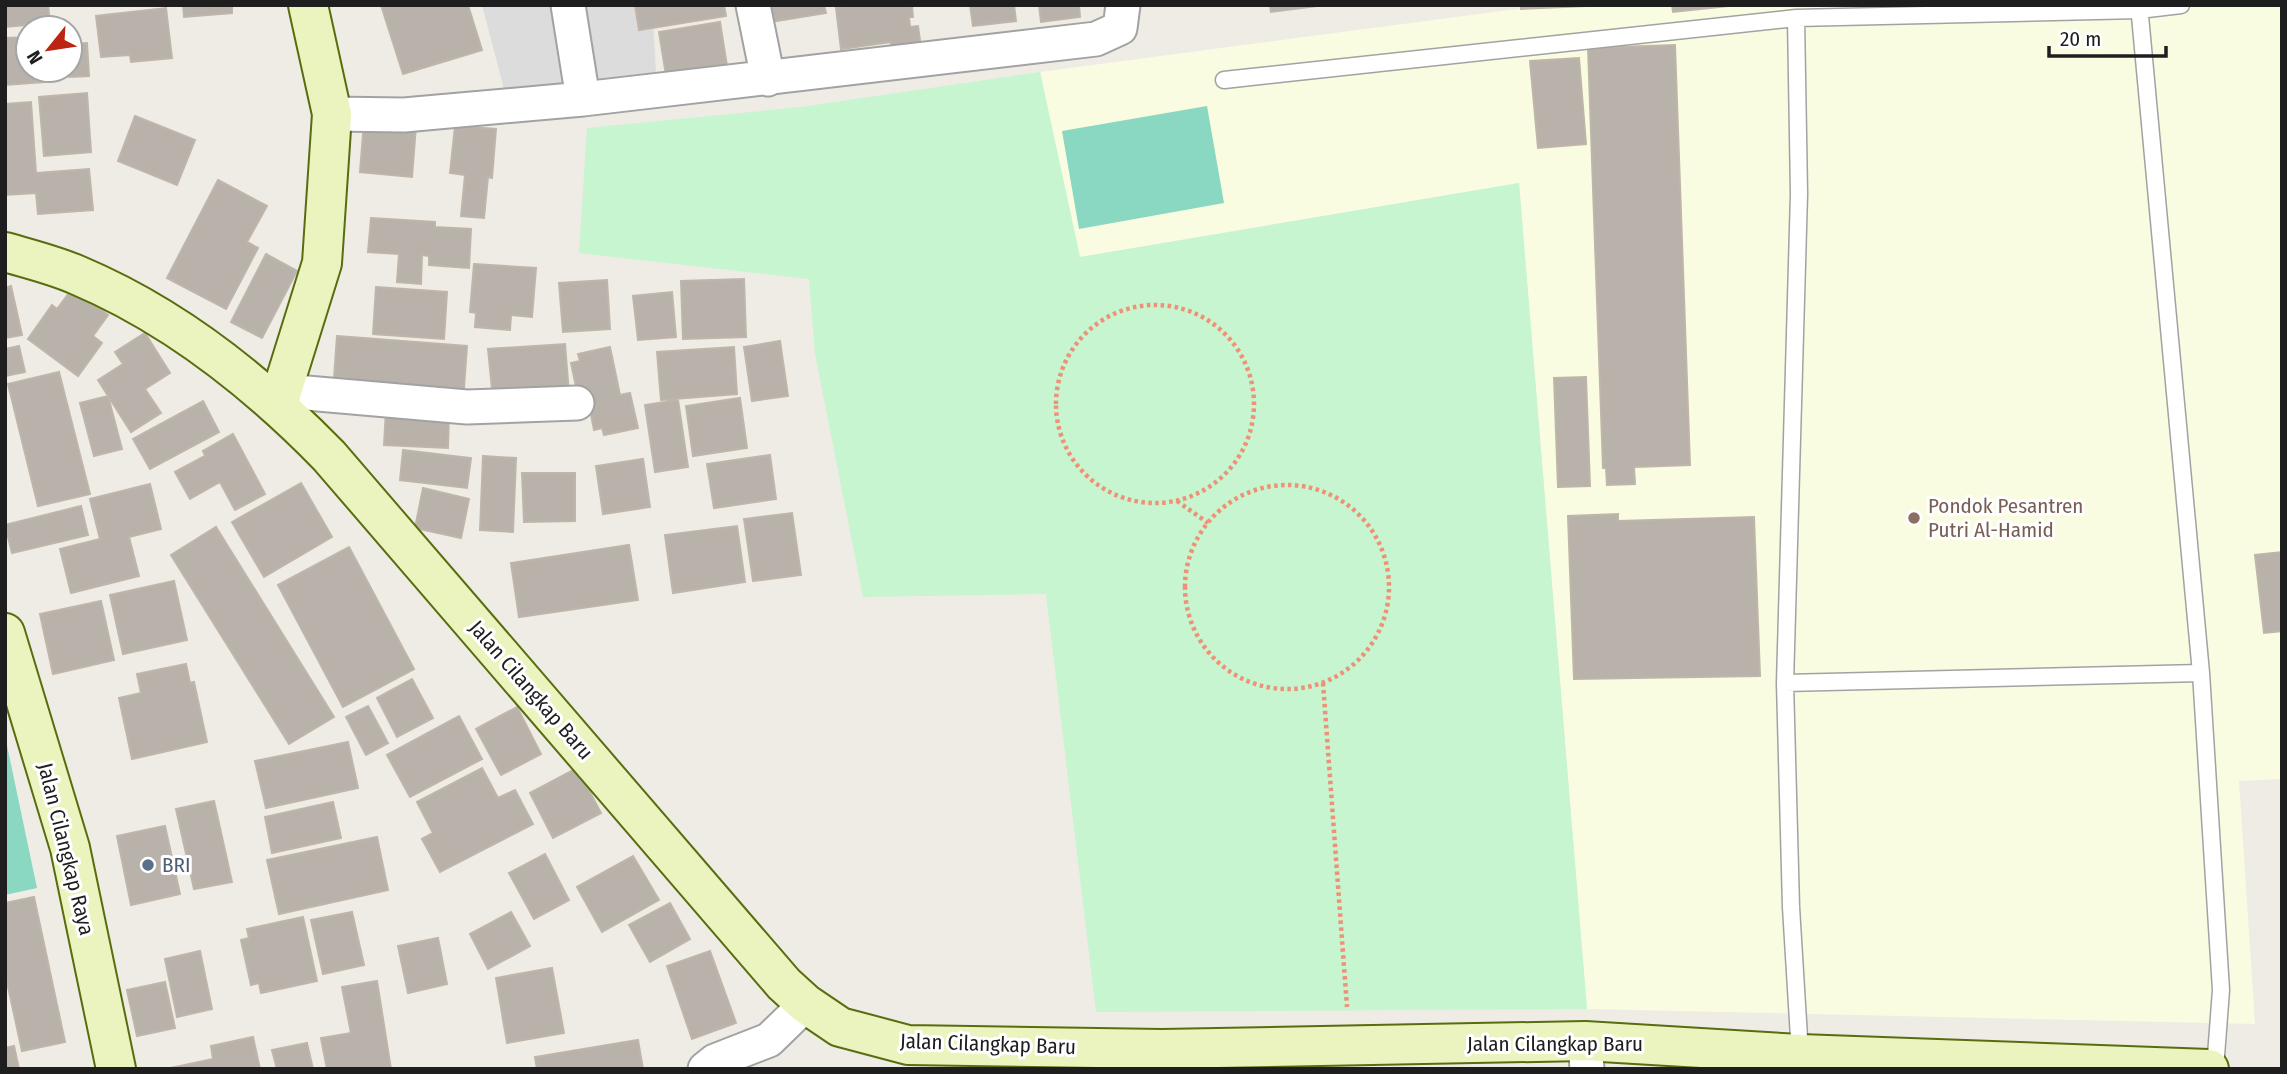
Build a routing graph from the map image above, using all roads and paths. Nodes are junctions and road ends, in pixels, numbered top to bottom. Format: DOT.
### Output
graph roads {
  1 [pos="309,5"];
  2 [pos="568,5"];
  3 [pos="753,5"];
  4 [pos="1123,5"];
  5 [pos="2181,5"];
  6 [pos="2139,8"];
  7 [pos="1841,11"];
  8 [pos="1796,18"];
  9 [pos="768,79"];
  10 [pos="1224,80"];
  11 [pos="583,99"];
  12 [pos="332,114"];
  13 [pos="5,252"];
  14 [pos="281,398"];
  15 [pos="577,403"];
  16 [pos="1177,501"];
  17 [pos="1208,523"];
  18 [pos="5,633"];
  19 [pos="2201,673"];
  20 [pos="1323,683"];
  21 [pos="1785,683"];
  22 [pos="806,1004"];
  23 [pos="1350,1046"];
  24 [pos="1586,1055"];
  25 [pos="1800,1055"];
  26 [pos="909,1057"];
  27 [pos="1162,1059"];
  28 [pos="116,1069"];
  29 [pos="705,1069"];
  30 [pos="2209,1069"];
  31 [pos="2215,1069"];
  1 -- 12 [label="street"];
  2 -- 11 [label="street"];
  3 -- 9 [label="street"];
  4 -- 9 [label="street"];
  5 -- 6 [label="lane"];
  6 -- 7 [label="lane"];
  6 -- 19 [label="lane"];
  7 -- 8 [label="lane"];
  8 -- 10 [label="lane"];
  8 -- 21 [label="lane"];
  9 -- 11 [label="street"];
  11 -- 12 [label="street"];
  12 -- 14 [label="street"];
  13 -- 14 [label="street, Jalan Cilangkap Baru"];
  14 -- 15 [label="street"];
  14 -- 22 [label="street, Jalan Cilangkap Baru"];
  16 -- 16 [label="path"];
  16 -- 17 [label="path"];
  17 -- 20 [label="path"];
  17 -- 20 [label="path"];
  18 -- 28 [label="street, Jalan Cilangkap Raya"];
  19 -- 21 [label="lane"];
  19 -- 31 [label="lane"];
  20 -- 23 [label="path"];
  21 -- 25 [label="lane"];
  22 -- 26 [label="street, Jalan Cilangkap Baru"];
  22 -- 29 [label="street"];
  23 -- 24 [label="street, Jalan Cilangkap Baru"];
  23 -- 27 [label="street, Jalan Cilangkap Baru"];
  24 -- 25 [label="street, Jalan Cilangkap Baru"];
  25 -- 30 [label="street, Jalan Cilangkap Baru"];
  26 -- 27 [label="street, Jalan Cilangkap Baru"];
}
